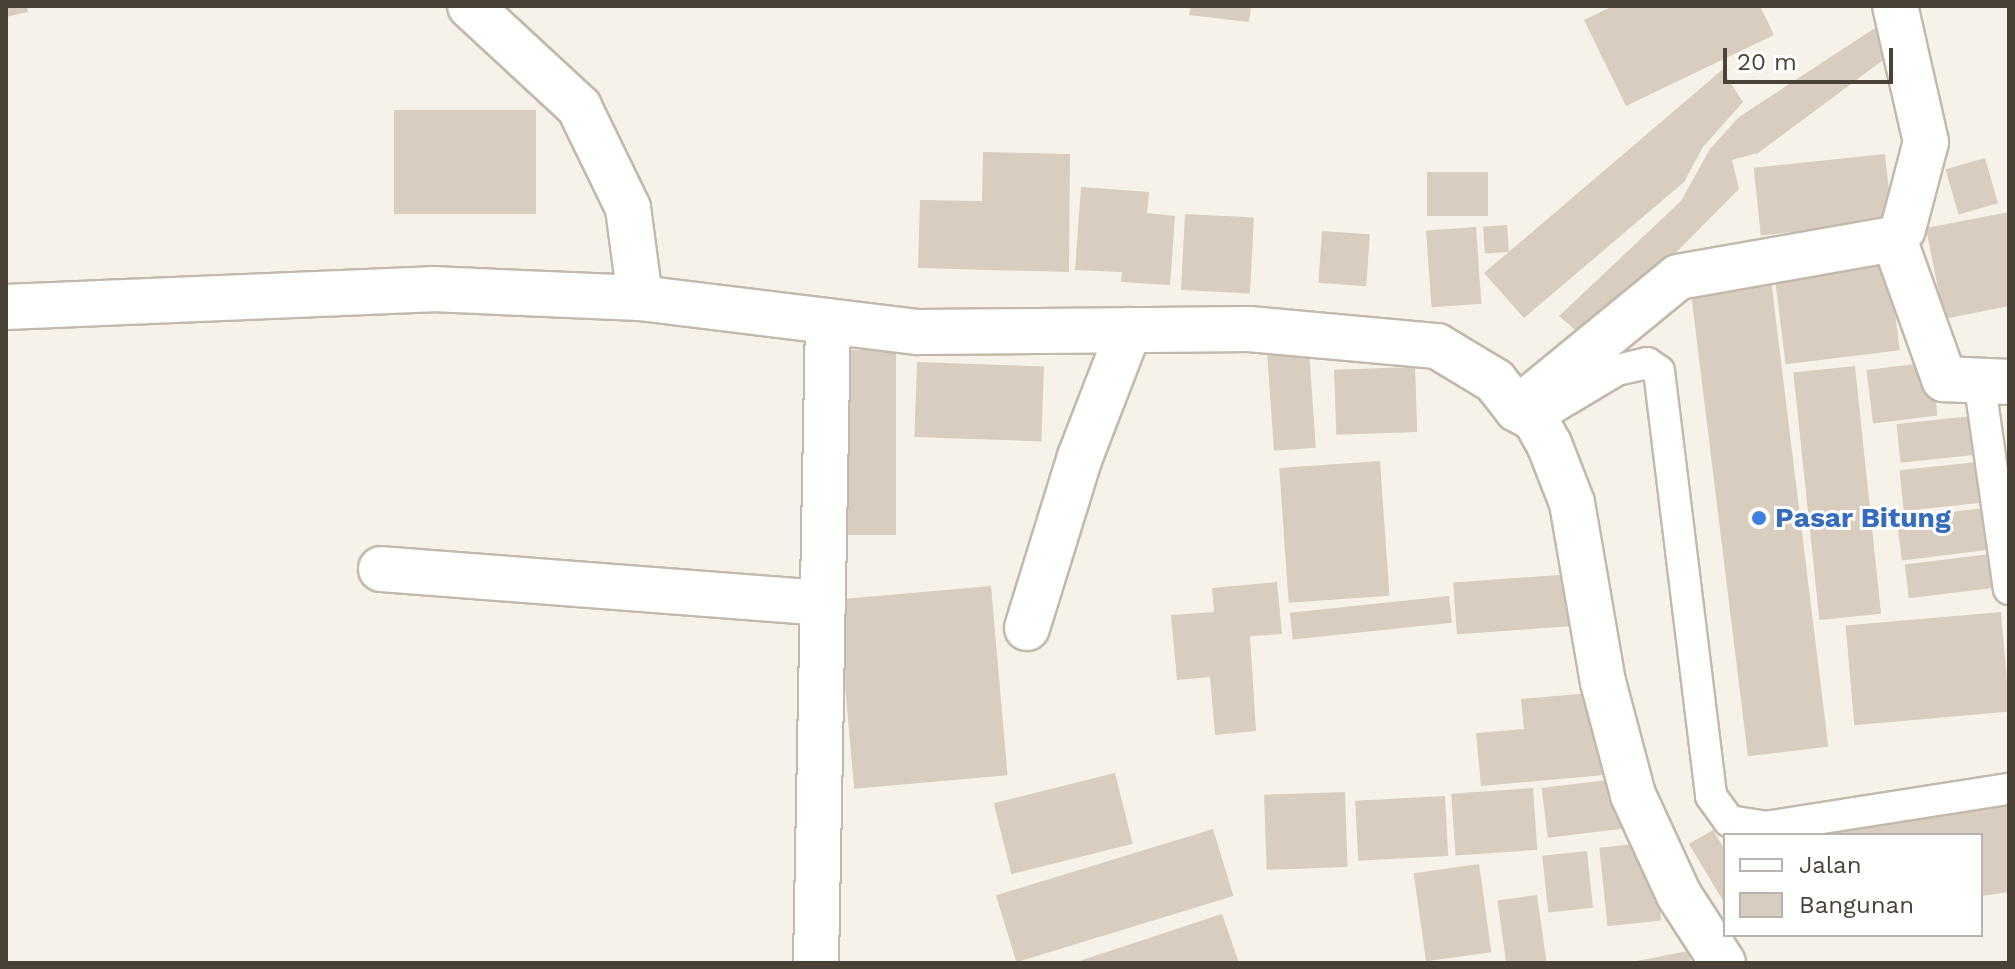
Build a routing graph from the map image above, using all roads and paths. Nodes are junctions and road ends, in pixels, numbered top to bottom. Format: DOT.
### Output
graph roads {
  1 [pos="470,6"];
  2 [pos="1895,6"];
  3 [pos="1894,239"];
  4 [pos="640,298"];
  5 [pos="6,307"];
  6 [pos="828,321"];
  7 [pos="1129,330"];
  8 [pos="1994,381"];
  9 [pos="1526,414"];
  10 [pos="381,569"];
  11 [pos="2009,589"];
  12 [pos="823,603"];
  13 [pos="1027,628"];
  14 [pos="2009,789"];
  15 [pos="816,963"];
  16 [pos="1723,963"];
  1 -- 4 [label="street"];
  2 -- 3 [label="street"];
  3 -- 8 [label="street"];
  3 -- 9 [label="street"];
  4 -- 5 [label="street"];
  4 -- 6 [label="street"];
  6 -- 7 [label="street"];
  6 -- 12 [label="street"];
  7 -- 9 [label="street"];
  7 -- 13 [label="street"];
  8 -- 11 [label="lane"];
  9 -- 14 [label="lane"];
  9 -- 16 [label="street"];
  10 -- 12 [label="street"];
  12 -- 15 [label="street"];
}
